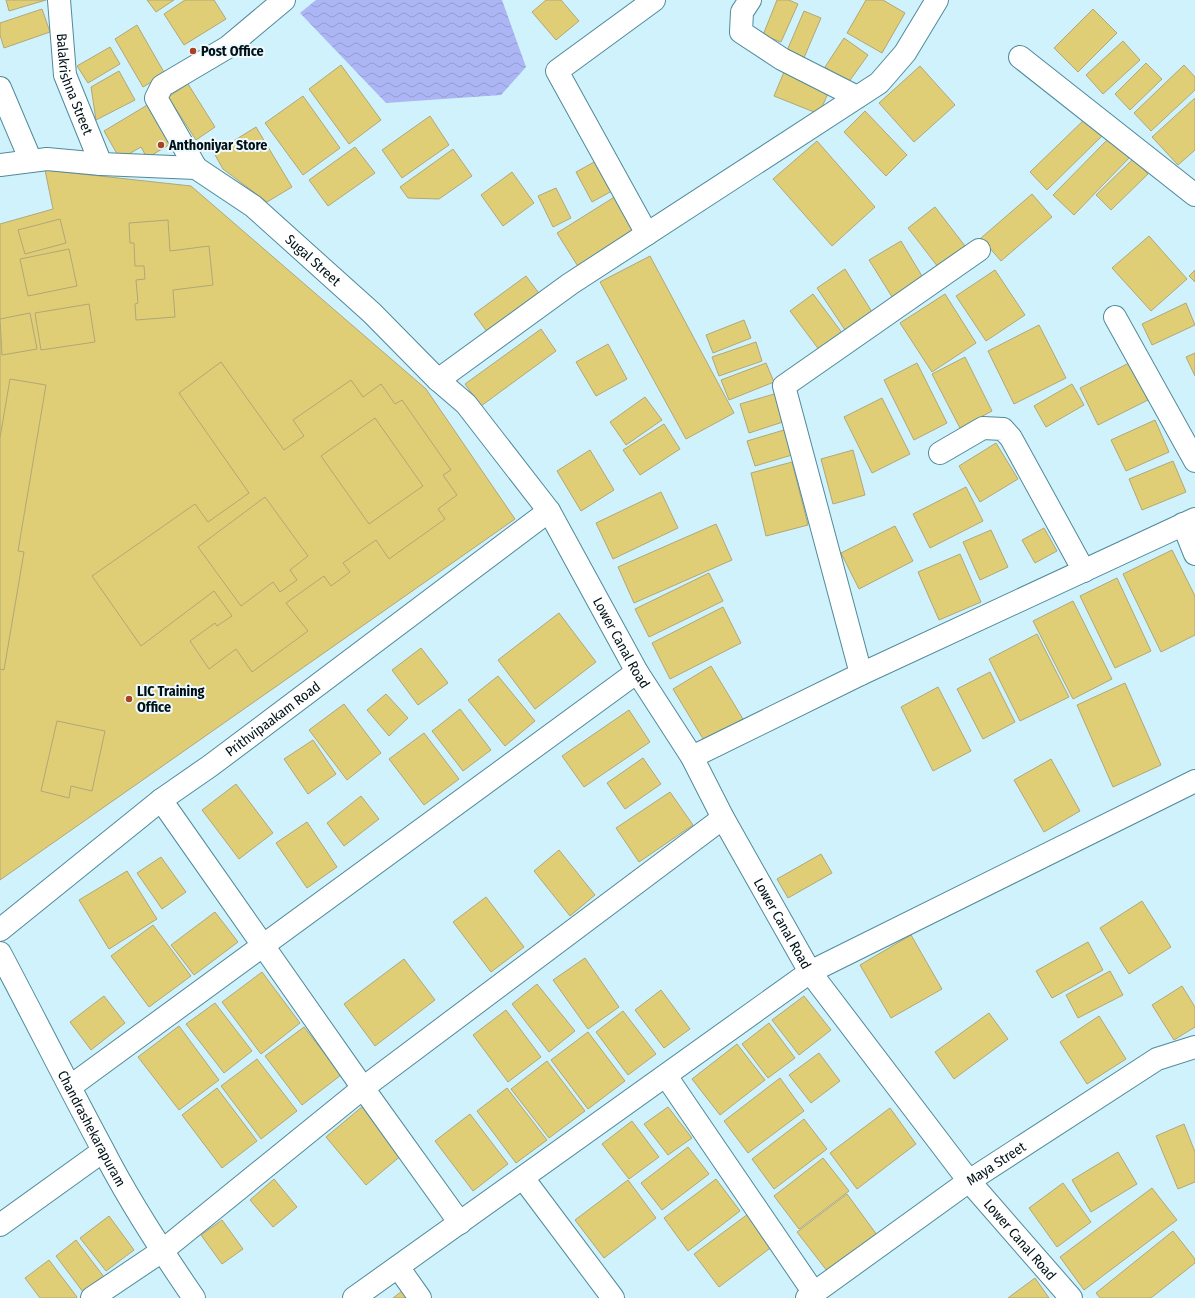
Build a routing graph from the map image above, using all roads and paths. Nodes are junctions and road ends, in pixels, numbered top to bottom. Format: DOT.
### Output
graph roads {
  1 [pos="59,0"];
  2 [pos="284,0"];
  3 [pos="654,0"];
  4 [pos="750,0"];
  5 [pos="937,0"];
  6 [pos="1020,56"];
  7 [pos="0,88"];
  8 [pos="857,97"];
  9 [pos="31,161"];
  10 [pos="101,164"];
  11 [pos="0,165"];
  12 [pos="196,168"];
  13 [pos="1195,195"];
  14 [pos="647,234"];
  15 [pos="980,250"];
  16 [pos="1115,317"];
  17 [pos="438,380"];
  18 [pos="940,453"];
  19 [pos="1195,461"];
  20 [pos="549,511"];
  21 [pos="1189,521"];
  22 [pos="1195,554"];
  23 [pos="1084,571"];
  24 [pos="637,672"];
  25 [pos="861,674"];
  26 [pos="692,757"];
  27 [pos="1195,781"];
  28 [pos="161,800"];
  29 [pos="723,818"];
  30 [pos="0,930"];
  31 [pos="262,945"];
  32 [pos="0,953"];
  33 [pos="810,972"];
  34 [pos="1195,1047"];
  35 [pos="666,1076"];
  36 [pos="71,1086"];
  37 [pos="363,1088"];
  38 [pos="103,1151"];
  39 [pos="523,1178"];
  40 [pos="969,1182"];
  41 [pos="460,1223"];
  42 [pos="0,1225"];
  43 [pos="162,1251"];
  44 [pos="398,1267"];
  45 [pos="810,1295"];
  46 [pos="92,1298"];
  47 [pos="194,1298"];
  48 [pos="354,1298"];
  49 [pos="420,1298"];
  50 [pos="613,1298"];
  51 [pos="1071,1298"];
  1 -- 10 [label="street, Balakrishna Street"];
  2 -- 12 [label="street"];
  3 -- 14 [label="street"];
  4 -- 8 [label="street"];
  5 -- 8 [label="street"];
  6 -- 13 [label="street"];
  7 -- 9 [label="street"];
  8 -- 14 [label="street"];
  9 -- 10 [label="street"];
  9 -- 11 [label="street"];
  10 -- 12 [label="street"];
  12 -- 17 [label="street, Sugal Street"];
  14 -- 17 [label="street"];
  15 -- 25 [label="street"];
  16 -- 19 [label="street"];
  17 -- 20 [label="street, Sugal Street"];
  18 -- 23 [label="street"];
  20 -- 24 [label="street, Lower Canal Road"];
  20 -- 28 [label="street, Prithvipaakam Road"];
  21 -- 22 [label="street"];
  21 -- 23 [label="street"];
  23 -- 25 [label="street"];
  24 -- 26 [label="street, Lower Canal Road"];
  24 -- 31 [label="street"];
  25 -- 26 [label="street"];
  26 -- 29 [label="street, Lower Canal Road"];
  27 -- 33 [label="street"];
  28 -- 30 [label="street, Prithvipaakam Road"];
  28 -- 31 [label="street"];
  29 -- 33 [label="street, Lower Canal Road"];
  29 -- 37 [label="street"];
  31 -- 36 [label="street"];
  31 -- 37 [label="street"];
  32 -- 36 [label="street, Chandrashekarapuram"];
  33 -- 35 [label="street"];
  33 -- 40 [label="street, Lower Canal Road"];
  34 -- 40 [label="street, Maya Street"];
  35 -- 39 [label="street"];
  35 -- 45 [label="street"];
  36 -- 38 [label="street, Chandrashekarapuram"];
  37 -- 41 [label="street"];
  37 -- 43 [label="street"];
  38 -- 42 [label="street"];
  38 -- 43 [label="street, Chandrashekarapuram"];
  39 -- 41 [label="street"];
  39 -- 50 [label="street"];
  40 -- 45 [label="street, Maya Street"];
  40 -- 51 [label="street, Lower Canal Road"];
  41 -- 44 [label="street"];
  43 -- 46 [label="street"];
  43 -- 47 [label="street, Chandrashekarapuram"];
  44 -- 48 [label="street"];
  44 -- 49 [label="street"];
}
